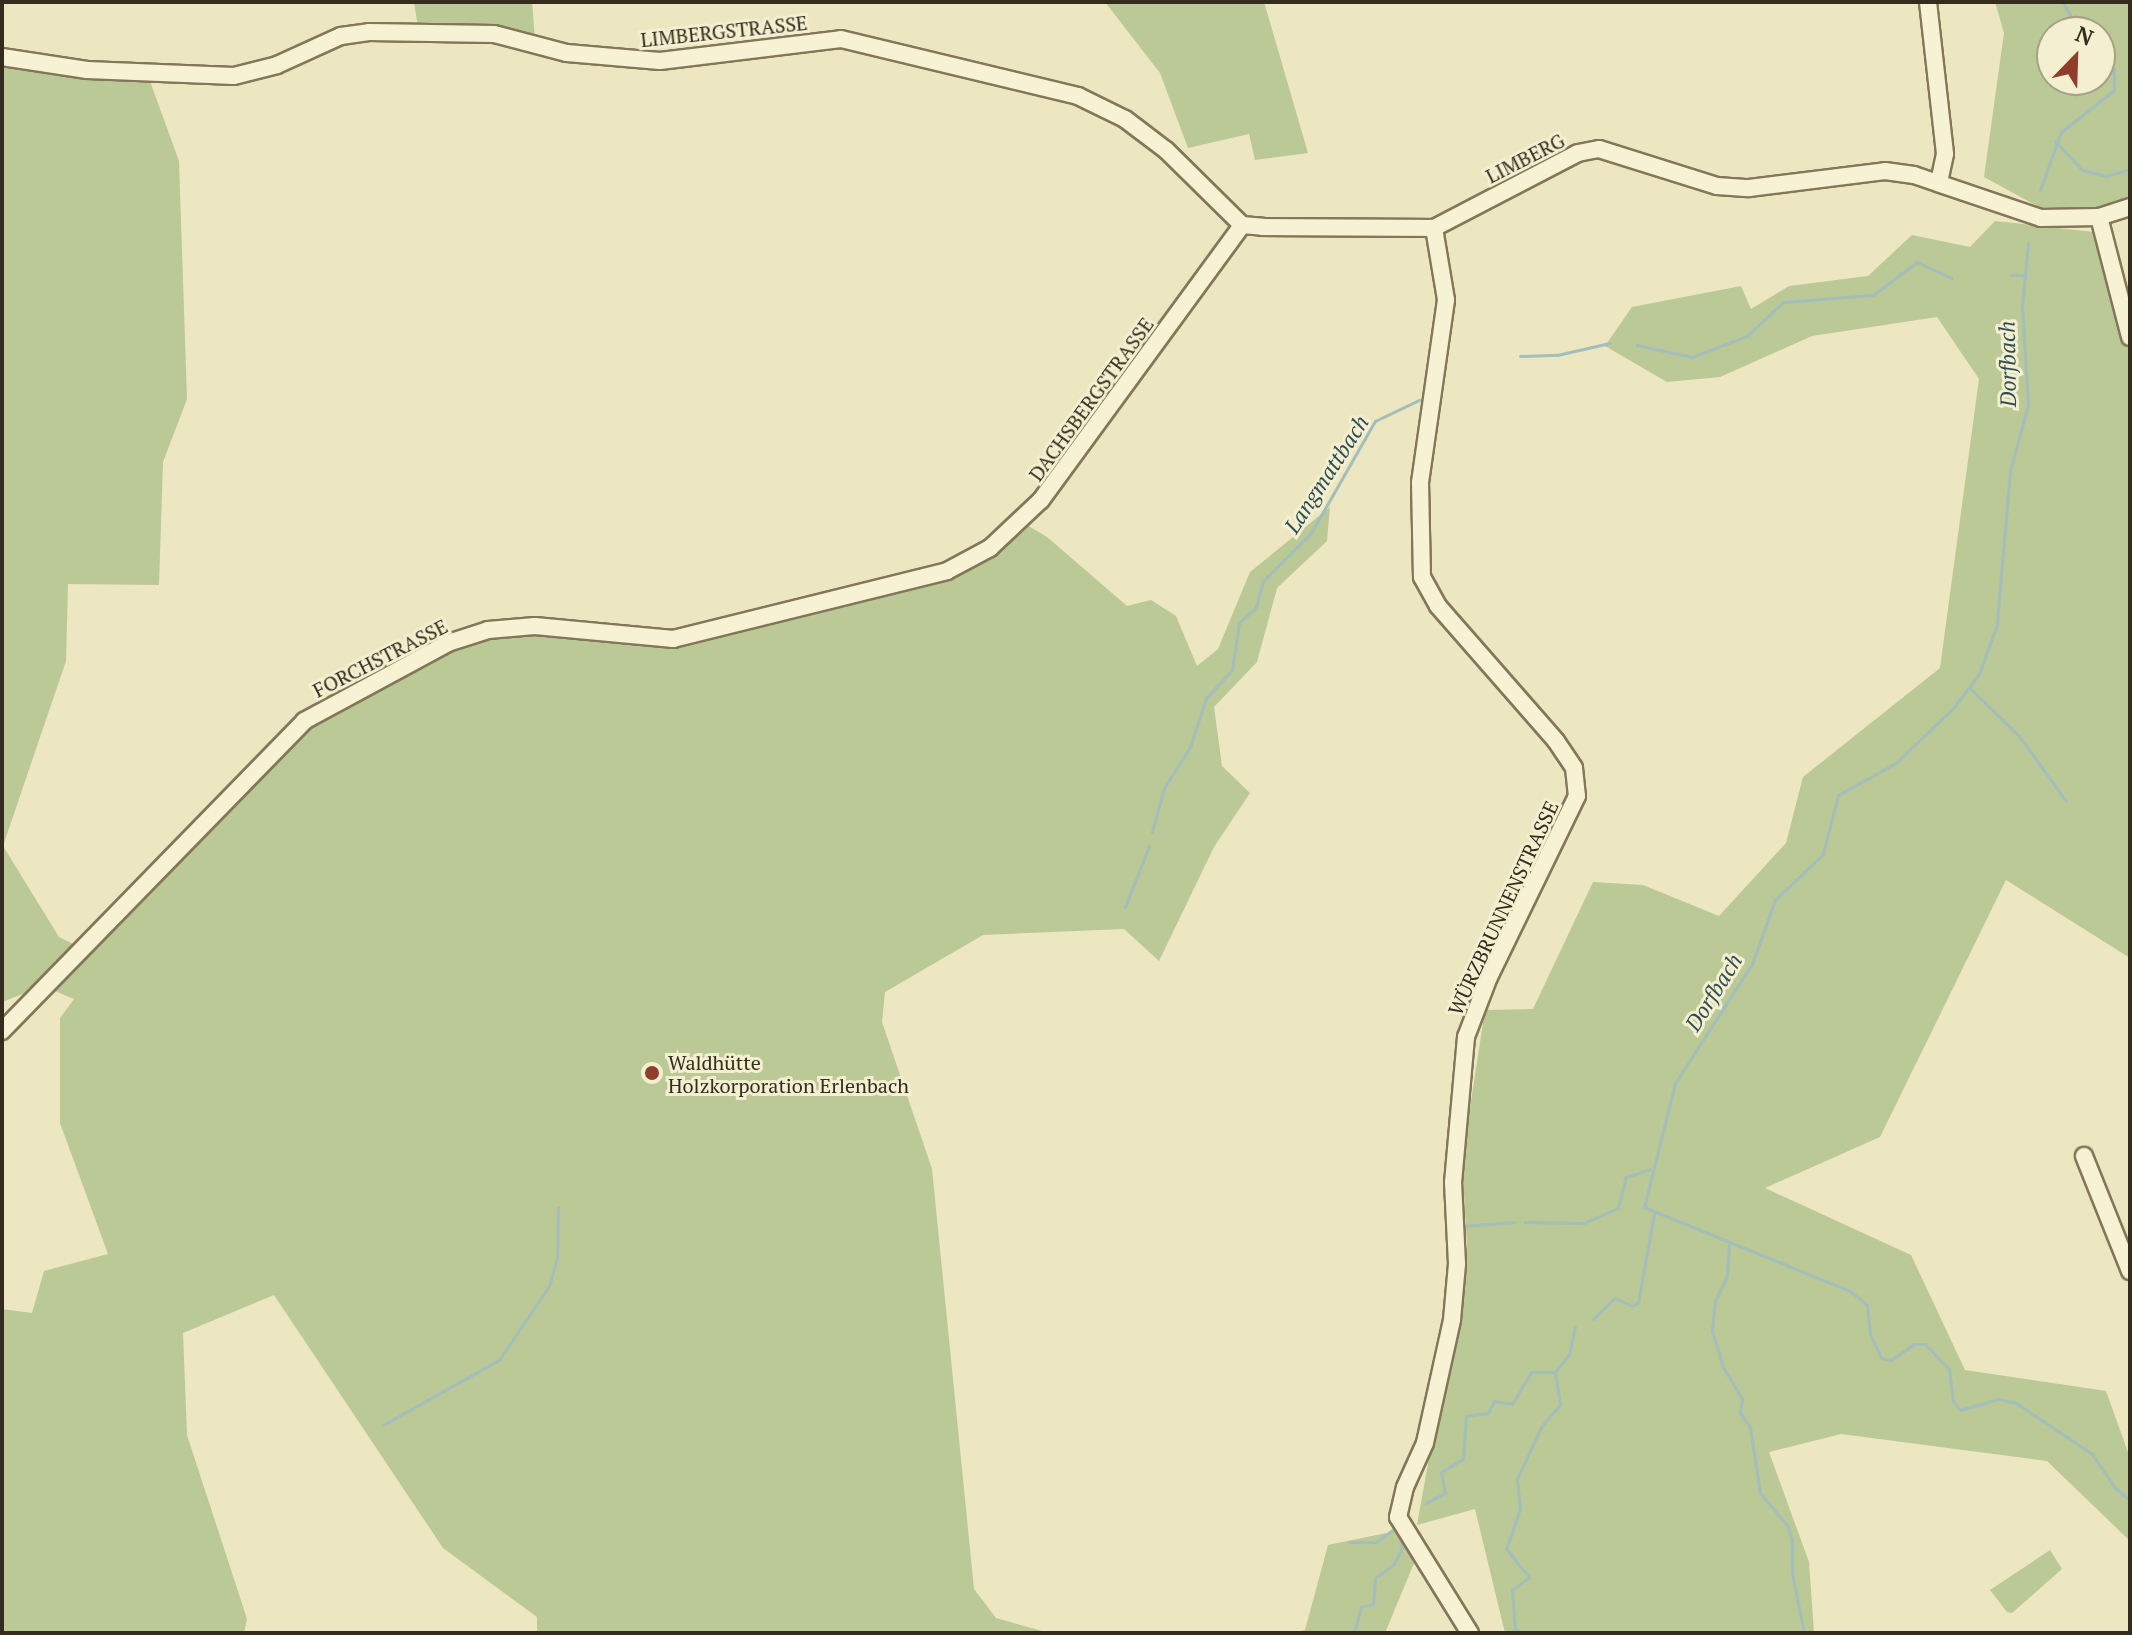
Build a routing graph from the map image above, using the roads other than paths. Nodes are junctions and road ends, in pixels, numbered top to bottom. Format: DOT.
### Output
graph roads {
  1 [pos="1928,2"];
  2 [pos="2,57"];
  3 [pos="1939,182"];
  4 [pos="2130,207"];
  5 [pos="2099,217"];
  6 [pos="1242,225"];
  7 [pos="1434,228"];
  8 [pos="2130,337"];
  9 [pos="947,571"];
  10 [pos="2,1031"];
  11 [pos="2084,1156"];
  12 [pos="2130,1271"];
  13 [pos="1470,1633"];
  1 -- 3 [label="street"];
  2 -- 6 [label="street, LIMBERGSTRASSE"];
  3 -- 5 [label="street, LIMBERG"];
  3 -- 7 [label="street, LIMBERG"];
  4 -- 5 [label="street"];
  5 -- 8 [label="street"];
  6 -- 7 [label="street, LIMBERG"];
  6 -- 9 [label="street, DACHSBERGSTRASSE"];
  7 -- 13 [label="street, WÜRZBRUNNENSTRASSE"];
  9 -- 10 [label="street, FORCHSTRASSE"];
  11 -- 12 [label="street"];
}
